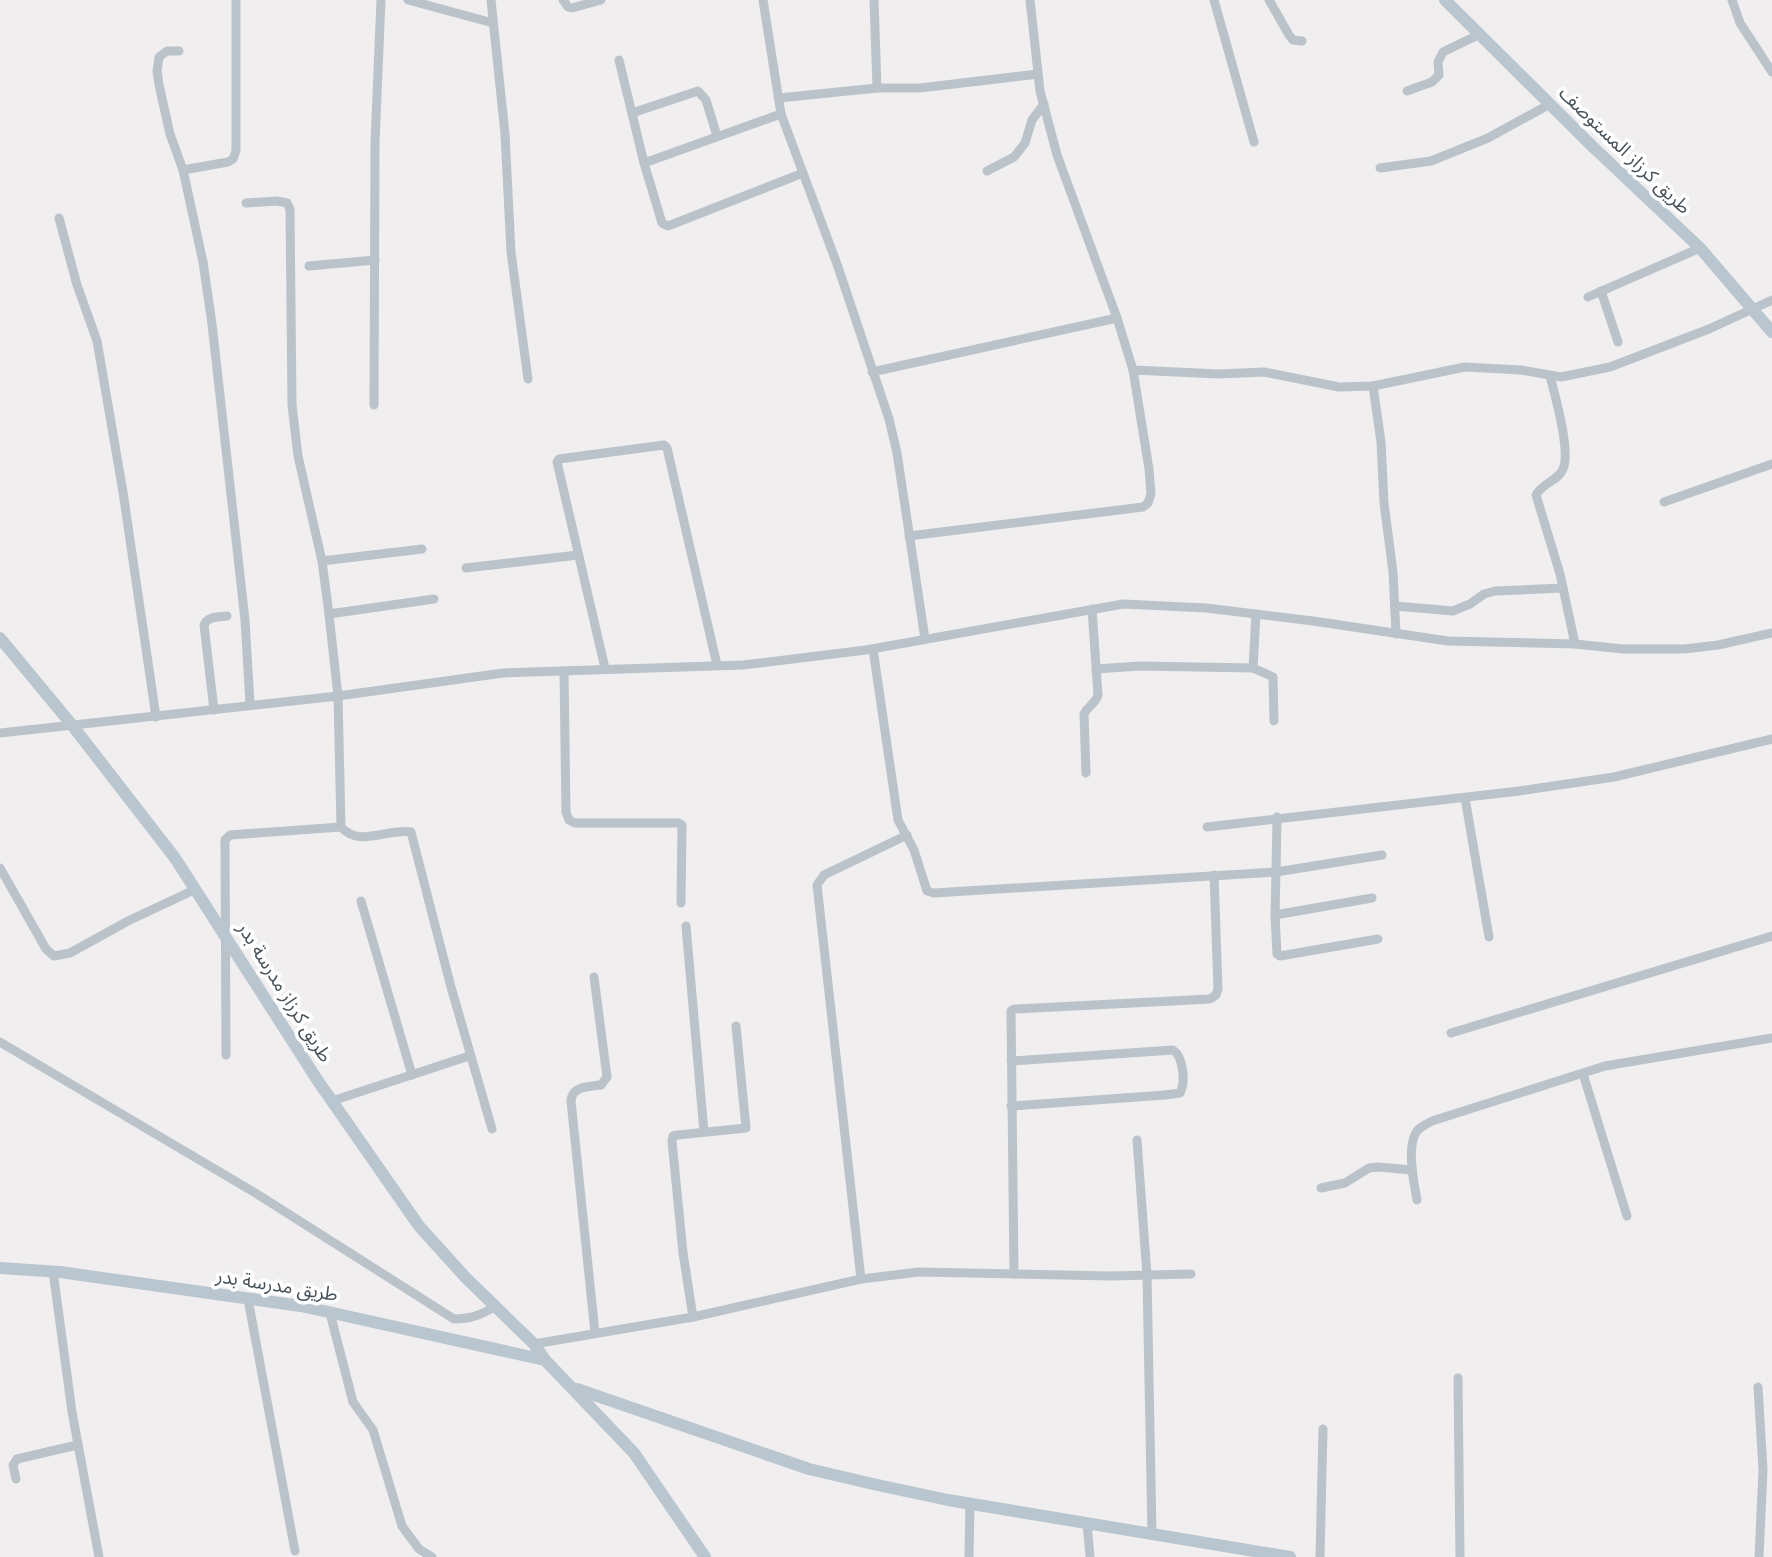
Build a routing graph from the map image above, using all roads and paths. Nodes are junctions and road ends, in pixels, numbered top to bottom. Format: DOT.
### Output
graph roads {
  1 [pos="236,0"];
  2 [pos="381,0"];
  3 [pos="408,0"];
  4 [pos="491,0"];
  5 [pos="601,0"];
  6 [pos="764,0"];
  7 [pos="873,0"];
  8 [pos="1030,0"];
  9 [pos="1214,0"];
  10 [pos="1269,0"];
  11 [pos="1446,0"];
  12 [pos="1732,0"];
  13 [pos="566,4"];
  14 [pos="493,23"];
  15 [pos="1478,35"];
  16 [pos="1302,41"];
  17 [pos="178,51"];
  18 [pos="619,60"];
  19 [pos="1772,72"];
  20 [pos="1038,74"];
  21 [pos="877,88"];
  22 [pos="1407,91"];
  23 [pos="779,98"];
  24 [pos="1044,104"];
  25 [pos="1550,104"];
  26 [pos="632,113"];
  27 [pos="781,114"];
  28 [pos="718,136"];
  29 [pos="1255,142"];
  30 [pos="644,163"];
  31 [pos="1380,168"];
  32 [pos="183,170"];
  33 [pos="987,172"];
  34 [pos="803,173"];
  35 [pos="246,203"];
  36 [pos="59,218"];
  37 [pos="1700,248"];
  38 [pos="375,260"];
  39 [pos="309,267"];
  40 [pos="1601,291"];
  41 [pos="1588,297"];
  42 [pos="1772,300"];
  43 [pos="1754,309"];
  44 [pos="1117,318"];
  45 [pos="1772,332"];
  46 [pos="1618,342"];
  47 [pos="1133,370"];
  48 [pos="873,372"];
  49 [pos="1550,376"];
  50 [pos="528,379"];
  51 [pos="1373,386"];
  52 [pos="374,405"];
  53 [pos="1772,464"];
  54 [pos="1664,502"];
  55 [pos="909,536"];
  56 [pos="422,549"];
  57 [pos="578,555"];
  58 [pos="322,561"];
  59 [pos="466,568"];
  60 [pos="1563,588"];
  61 [pos="434,599"];
  62 [pos="1395,606"];
  63 [pos="1092,609"];
  64 [pos="329,614"];
  65 [pos="1256,614"];
  66 [pos="227,616"];
  67 [pos="1772,633"];
  68 [pos="1396,634"];
  69 [pos="0,638"];
  70 [pos="925,639"];
  71 [pos="1575,645"];
  72 [pos="873,649"];
  73 [pos="717,665"];
  74 [pos="605,668"];
  75 [pos="1253,668"];
  76 [pos="1096,669"];
  77 [pos="564,671"];
  78 [pos="338,696"];
  79 [pos="250,704"];
  80 [pos="214,710"];
  81 [pos="156,717"];
  82 [pos="1274,721"];
  83 [pos="72,725"];
  84 [pos="0,733"];
  85 [pos="1772,739"];
  86 [pos="1086,773"];
  87 [pos="1465,798"];
  88 [pos="1277,817"];
  89 [pos="341,827"];
  90 [pos="1207,827"];
  91 [pos="907,835"];
  92 [pos="1382,855"];
  93 [pos="0,868"];
  94 [pos="1276,872"];
  95 [pos="1214,876"];
  96 [pos="196,889"];
  97 [pos="1372,898"];
  98 [pos="361,901"];
  99 [pos="681,903"];
  100 [pos="1275,915"];
  101 [pos="686,926"];
  102 [pos="226,935"];
  103 [pos="1489,936"];
  104 [pos="1772,936"];
  105 [pos="1378,939"];
  106 [pos="594,977"];
  107 [pos="736,1026"];
  108 [pos="1451,1034"];
  109 [pos="1772,1038"];
  110 [pos="0,1042"];
  111 [pos="226,1055"];
  112 [pos="469,1056"];
  113 [pos="1011,1061"];
  114 [pos="1583,1074"];
  115 [pos="412,1075"];
  116 [pos="332,1101"];
  117 [pos="1012,1106"];
  118 [pos="492,1129"];
  119 [pos="704,1132"];
  120 [pos="1137,1140"];
  121 [pos="1412,1170"];
  122 [pos="1321,1188"];
  123 [pos="1417,1200"];
  124 [pos="1627,1216"];
  125 [pos="0,1268"];
  126 [pos="53,1271"];
  127 [pos="1014,1274"];
  128 [pos="1192,1274"];
  129 [pos="1147,1275"];
  130 [pos="861,1279"];
  131 [pos="248,1299"];
  132 [pos="494,1307"];
  133 [pos="330,1313"];
  134 [pos="693,1317"];
  135 [pos="595,1333"];
  136 [pos="534,1343"];
  137 [pos="545,1360"];
  138 [pos="1458,1378"];
  139 [pos="573,1387"];
  140 [pos="1758,1387"];
  141 [pos="1323,1429"];
  142 [pos="78,1445"];
  143 [pos="16,1479"];
  144 [pos="970,1503"];
  145 [pos="1087,1523"];
  146 [pos="1152,1534"];
  147 [pos="295,1551"];
  148 [pos="99,1557"];
  149 [pos="432,1557"];
  150 [pos="705,1557"];
  151 [pos="970,1557"];
  152 [pos="1090,1557"];
  153 [pos="1290,1557"];
  154 [pos="1320,1557"];
  155 [pos="1460,1557"];
  156 [pos="1759,1557"];
  1 -- 32 [label="street"];
  2 -- 38 [label="street"];
  3 -- 14 [label="street"];
  4 -- 14 [label="street"];
  5 -- 13 [label="street"];
  6 -- 23 [label="street"];
  7 -- 21 [label="street"];
  8 -- 20 [label="street"];
  9 -- 29 [label="street"];
  10 -- 16 [label="street"];
  11 -- 15 [label="street, طريق كرزاز المستوصف"];
  12 -- 19 [label="street"];
  14 -- 50 [label="street"];
  15 -- 22 [label="street"];
  15 -- 25 [label="street, طريق كرزاز المستوصف"];
  17 -- 32 [label="street"];
  18 -- 26 [label="street"];
  20 -- 21 [label="street"];
  20 -- 24 [label="street"];
  21 -- 23 [label="street"];
  23 -- 27 [label="street"];
  24 -- 33 [label="street"];
  24 -- 44 [label="street"];
  25 -- 31 [label="street"];
  25 -- 37 [label="street, طريق كرزاز المستوصف"];
  26 -- 28 [label="street"];
  26 -- 30 [label="street"];
  27 -- 28 [label="street"];
  27 -- 34 [label="street"];
  28 -- 30 [label="street"];
  30 -- 34 [label="street"];
  32 -- 79 [label="street"];
  34 -- 48 [label="street"];
  35 -- 58 [label="street"];
  36 -- 81 [label="street"];
  37 -- 40 [label="street"];
  37 -- 43 [label="street, طريق كرزاز المستوصف"];
  38 -- 39 [label="street"];
  38 -- 52 [label="street"];
  40 -- 41 [label="street"];
  40 -- 46 [label="street"];
  42 -- 43 [label="street"];
  43 -- 45 [label="street, طريق كرزاز المستوصف"];
  43 -- 49 [label="street"];
  44 -- 47 [label="street"];
  44 -- 48 [label="street"];
  47 -- 51 [label="street"];
  47 -- 55 [label="street"];
  48 -- 55 [label="street"];
  49 -- 51 [label="street"];
  49 -- 60 [label="street"];
  51 -- 62 [label="street"];
  53 -- 54 [label="street"];
  55 -- 70 [label="street"];
  56 -- 58 [label="street"];
  57 -- 59 [label="street"];
  57 -- 73 [label="street"];
  57 -- 74 [label="street"];
  58 -- 64 [label="street"];
  60 -- 62 [label="street"];
  60 -- 71 [label="street"];
  61 -- 64 [label="street"];
  62 -- 68 [label="street"];
  63 -- 65 [label="street"];
  63 -- 70 [label="street"];
  63 -- 76 [label="street"];
  64 -- 78 [label="street"];
  65 -- 68 [label="street"];
  65 -- 75 [label="street"];
  66 -- 80 [label="street"];
  67 -- 71 [label="street"];
  68 -- 71 [label="street"];
  69 -- 83 [label="street, طريق كرزاز مدرسة بدر"];
  70 -- 72 [label="street"];
  72 -- 73 [label="street"];
  72 -- 91 [label="street"];
  73 -- 74 [label="street"];
  74 -- 77 [label="street"];
  75 -- 76 [label="street"];
  75 -- 82 [label="street"];
  76 -- 86 [label="street"];
  77 -- 78 [label="street"];
  77 -- 99 [label="street"];
  78 -- 79 [label="street"];
  78 -- 89 [label="street"];
  79 -- 80 [label="street"];
  80 -- 81 [label="street"];
  81 -- 83 [label="street"];
  83 -- 84 [label="street"];
  83 -- 96 [label="street, طريق كرزاز مدرسة بدر"];
  85 -- 87 [label="street"];
  87 -- 88 [label="street"];
  87 -- 103 [label="street"];
  88 -- 90 [label="street"];
  88 -- 94 [label="street"];
  89 -- 102 [label="street"];
  89 -- 112 [label="street"];
  91 -- 95 [label="street"];
  91 -- 130 [label="street"];
  92 -- 94 [label="street"];
  93 -- 96 [label="street"];
  94 -- 95 [label="street"];
  94 -- 100 [label="street"];
  95 -- 113 [label="street"];
  96 -- 102 [label="street, طريق كرزاز مدرسة بدر"];
  97 -- 100 [label="street"];
  98 -- 115 [label="street"];
  100 -- 105 [label="street"];
  101 -- 119 [label="street"];
  102 -- 111 [label="street"];
  102 -- 116 [label="street, طريق كرزاز مدرسة بدر"];
  104 -- 108 [label="street"];
  106 -- 135 [label="street"];
  107 -- 119 [label="street"];
  109 -- 114 [label="street"];
  110 -- 132 [label="street"];
  112 -- 115 [label="street"];
  112 -- 118 [label="street"];
  113 -- 117 [label="street"];
  113 -- 117 [label="street"];
  114 -- 121 [label="street"];
  114 -- 124 [label="street"];
  115 -- 116 [label="street"];
  116 -- 132 [label="street, طريق كرزاز مدرسة بدر"];
  117 -- 127 [label="street"];
  119 -- 134 [label="street"];
  120 -- 129 [label="street"];
  121 -- 122 [label="street"];
  121 -- 123 [label="street"];
  125 -- 126 [label="street, طريق مدرسة بدر"];
  126 -- 131 [label="street, طريق مدرسة بدر"];
  126 -- 142 [label="street"];
  127 -- 129 [label="street"];
  127 -- 130 [label="street"];
  128 -- 129 [label="street"];
  129 -- 146 [label="street"];
  130 -- 134 [label="street"];
  131 -- 133 [label="street, طريق مدرسة بدر"];
  131 -- 147 [label="street"];
  132 -- 136 [label="street, طريق كرزاز مدرسة بدر"];
  133 -- 137 [label="street, طريق مدرسة بدر"];
  133 -- 149 [label="street"];
  134 -- 135 [label="street"];
  135 -- 136 [label="street"];
  136 -- 137 [label="street, طريق كرزاز مدرسة بدر"];
  137 -- 139 [label="street, طريق كرزاز مدرسة بدر"];
  138 -- 155 [label="street"];
  139 -- 144 [label="street"];
  139 -- 150 [label="street, طريق كرزاز مدرسة بدر"];
  140 -- 156 [label="street"];
  141 -- 154 [label="street"];
  142 -- 143 [label="street"];
  142 -- 148 [label="street"];
  144 -- 145 [label="street"];
  144 -- 151 [label="street"];
  145 -- 146 [label="street"];
  145 -- 152 [label="street"];
  146 -- 153 [label="street"];
}
